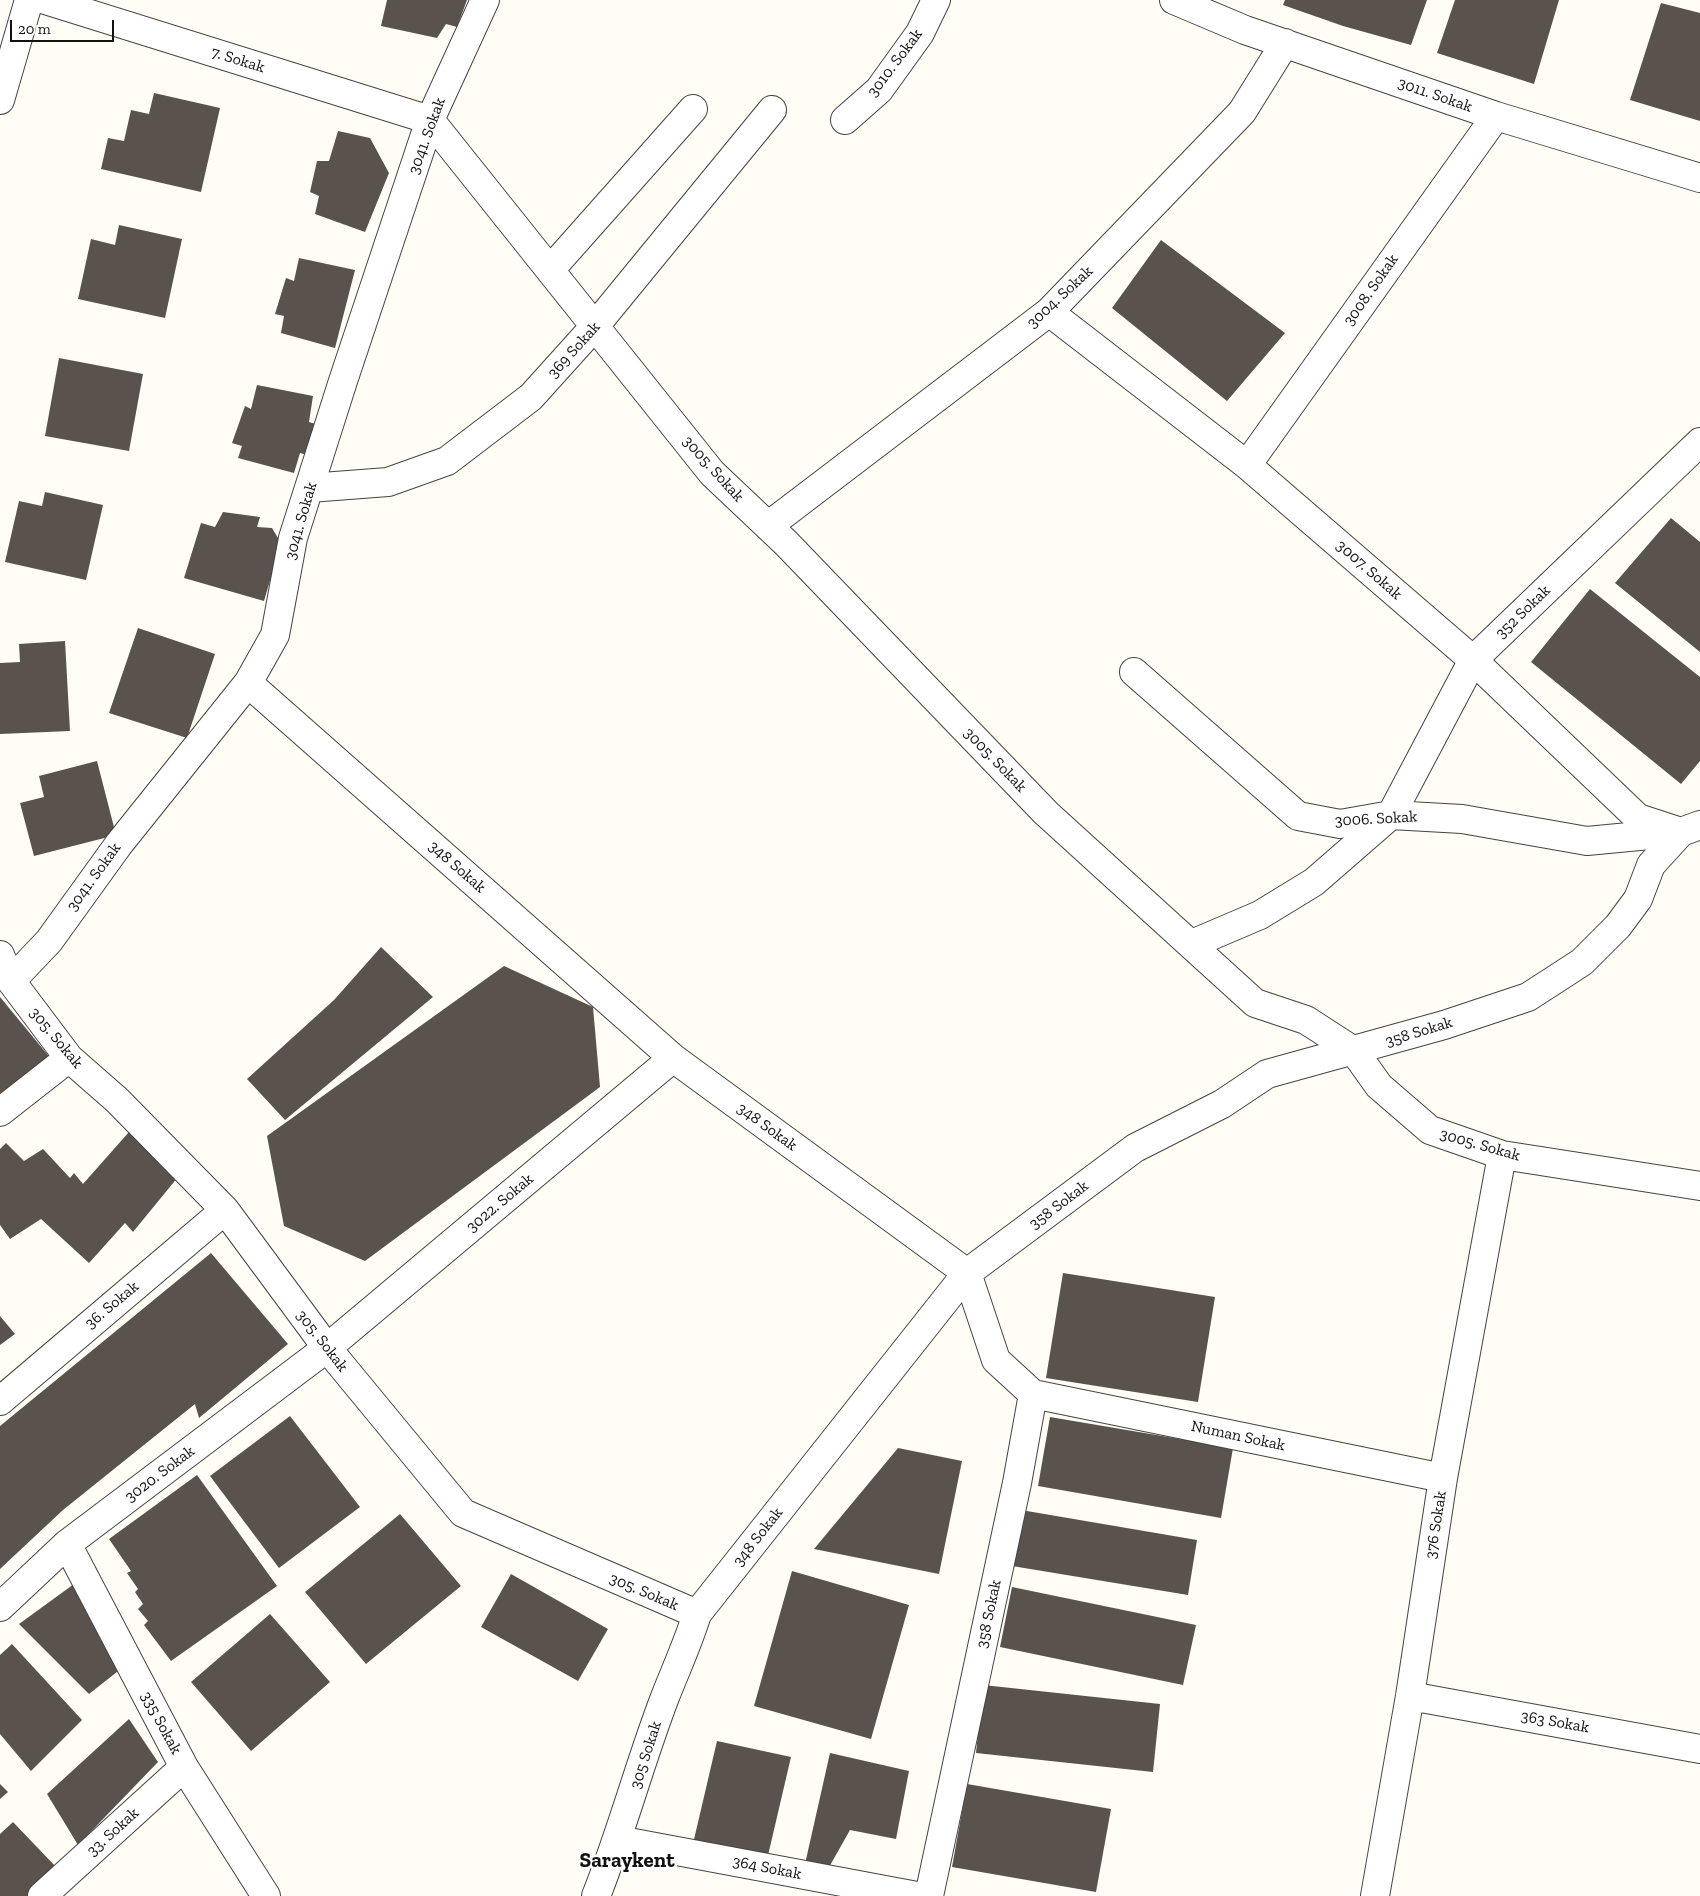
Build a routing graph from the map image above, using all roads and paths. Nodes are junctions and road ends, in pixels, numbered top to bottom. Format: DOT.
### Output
graph roads {
  1 [pos="30,0"];
  2 [pos="46,0"];
  3 [pos="485,0"];
  4 [pos="936,0"];
  5 [pos="1192,3"];
  6 [pos="1285,43"];
  7 [pos="0,100"];
  8 [pos="692,109"];
  9 [pos="772,110"];
  10 [pos="1496,116"];
  11 [pos="430,120"];
  12 [pos="845,120"];
  13 [pos="1700,178"];
  14 [pos="550,270"];
  15 [pos="1049,312"];
  16 [pos="596,326"];
  17 [pos="1700,442"];
  18 [pos="1247,464"];
  19 [pos="309,488"];
  20 [pos="768,526"];
  21 [pos="1473,660"];
  22 [pos="1134,672"];
  23 [pos="248,683"];
  24 [pos="1391,815"];
  25 [pos="1694,830"];
  26 [pos="1192,944"];
  27 [pos="0,955"];
  28 [pos="11,981"];
  29 [pos="1354,1051"];
  30 [pos="69,1058"];
  31 [pos="673,1058"];
  32 [pos="0,1112"];
  33 [pos="1502,1155"];
  34 [pos="1700,1186"];
  35 [pos="225,1210"];
  36 [pos="967,1272"];
  37 [pos="326,1348"];
  38 [pos="1033,1394"];
  39 [pos="0,1401"];
  40 [pos="1443,1478"];
  41 [pos="67,1544"];
  42 [pos="0,1607"];
  43 [pos="697,1614"];
  44 [pos="1410,1696"];
  45 [pos="1700,1749"];
  46 [pos="184,1768"];
  47 [pos="618,1840"];
  48 [pos="42,1896"];
  49 [pos="266,1896"];
  50 [pos="596,1896"];
  51 [pos="917,1896"];
  52 [pos="929,1896"];
  53 [pos="1376,1896"];
  1 -- 7 [label="street"];
  2 -- 11 [label="street, 7. Sokak"];
  3 -- 11 [label="street, 3041. Sokak"];
  4 -- 12 [label="street, 3010. Sokak"];
  5 -- 6 [label="street, 3011. Sokak"];
  6 -- 10 [label="street, 3011. Sokak"];
  6 -- 15 [label="street, 3004. Sokak"];
  8 -- 14 [label="street"];
  9 -- 16 [label="street, 369 Sokak"];
  10 -- 13 [label="street, 3011. Sokak"];
  10 -- 18 [label="street, 3008. Sokak"];
  11 -- 14 [label="street, 3005. Sokak"];
  11 -- 19 [label="street, 3041. Sokak"];
  14 -- 16 [label="street, 3005. Sokak"];
  15 -- 18 [label="street, 3007. Sokak"];
  15 -- 20 [label="street, 3004. Sokak"];
  16 -- 19 [label="street, 369 Sokak"];
  16 -- 20 [label="street, 3005. Sokak"];
  17 -- 21 [label="street, 352 Sokak"];
  18 -- 21 [label="street, 3007. Sokak"];
  19 -- 23 [label="street, 3041. Sokak"];
  20 -- 26 [label="street, 3005. Sokak"];
  21 -- 24 [label="street, 352 Sokak"];
  21 -- 25 [label="street, 3007. Sokak"];
  22 -- 24 [label="street, 3006. Sokak"];
  23 -- 28 [label="street, 3041. Sokak"];
  23 -- 31 [label="street, 348 Sokak"];
  24 -- 25 [label="street, 3006. Sokak"];
  24 -- 26 [label="street"];
  25 -- 29 [label="street, 358 Sokak"];
  26 -- 29 [label="street, 3005. Sokak"];
  27 -- 28 [label="street, 305. Sokak"];
  28 -- 30 [label="street, 305. Sokak"];
  29 -- 33 [label="street, 3005. Sokak"];
  29 -- 36 [label="street, 358 Sokak"];
  30 -- 32 [label="street"];
  30 -- 35 [label="street, 305. Sokak"];
  31 -- 36 [label="street, 348 Sokak"];
  31 -- 37 [label="street, 3022. Sokak"];
  33 -- 34 [label="street, 3005. Sokak"];
  33 -- 40 [label="street, 376 Sokak"];
  35 -- 37 [label="street, 305. Sokak"];
  35 -- 39 [label="street, 36. Sokak"];
  36 -- 38 [label="street"];
  36 -- 43 [label="street, 348 Sokak"];
  37 -- 41 [label="street, 3020. Sokak"];
  37 -- 43 [label="street, 305. Sokak"];
  38 -- 40 [label="street, Numan Sokak"];
  38 -- 52 [label="street, 358 Sokak"];
  40 -- 44 [label="street, 376 Sokak"];
  41 -- 42 [label="street, 3020. Sokak"];
  41 -- 46 [label="street, 335 Sokak"];
  43 -- 47 [label="street, 305 Sokak"];
  44 -- 45 [label="street, 363 Sokak"];
  44 -- 53 [label="street, 376 Sokak"];
  46 -- 48 [label="street, 33. Sokak"];
  46 -- 49 [label="street, 335 Sokak"];
  47 -- 50 [label="street, 305 Sokak"];
  47 -- 51 [label="street, 364 Sokak"];
}
